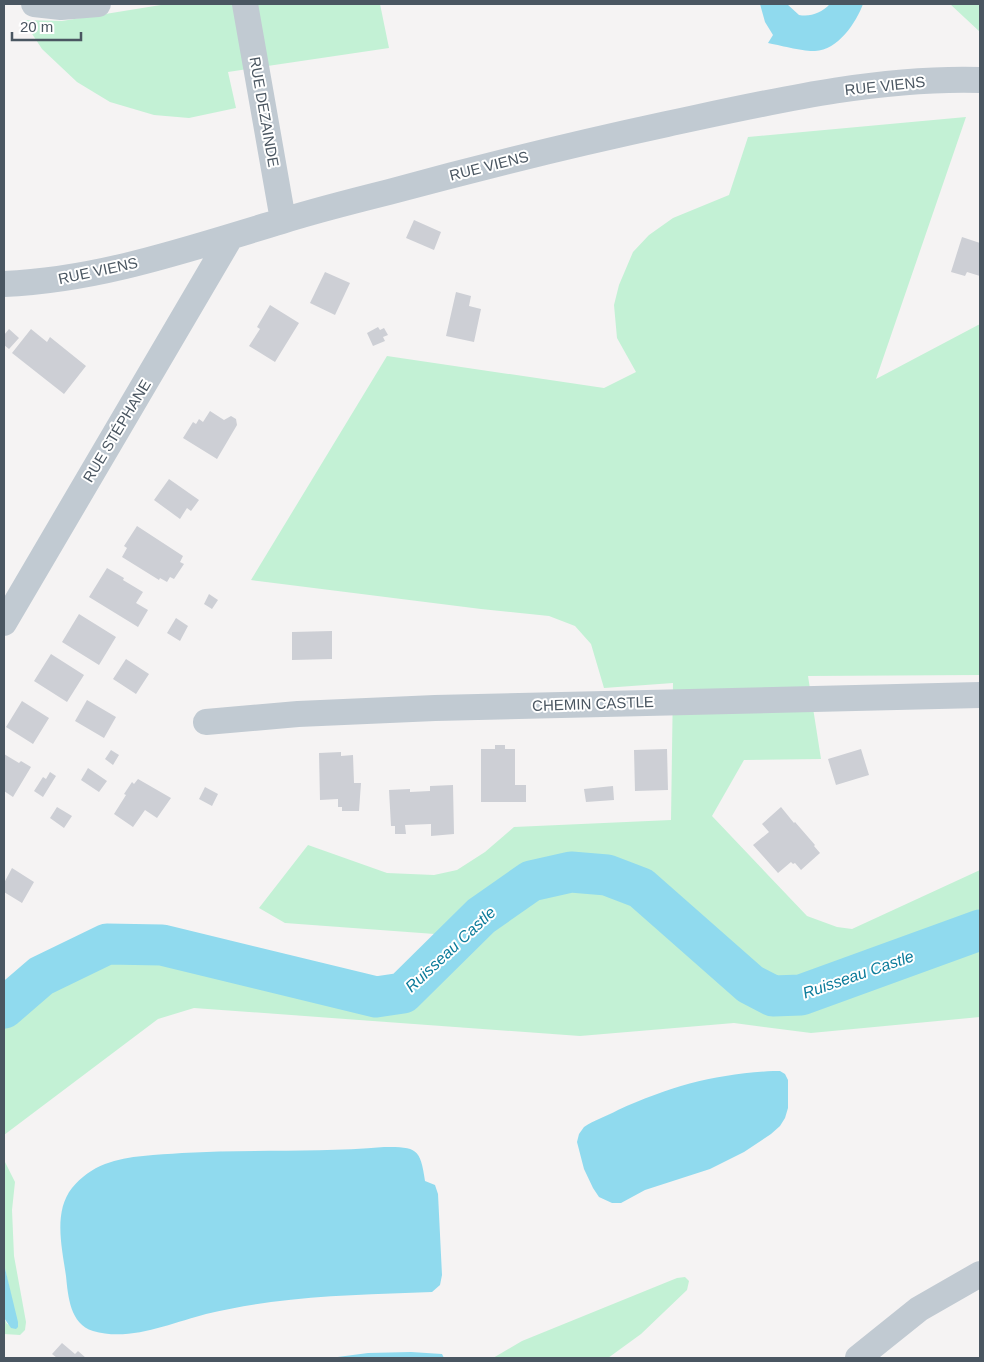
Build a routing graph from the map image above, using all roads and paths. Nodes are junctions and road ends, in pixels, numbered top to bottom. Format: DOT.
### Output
graph roads {
  1 [pos="34,4"];
  2 [pos="98,4"];
  3 [pos="245,4"];
  4 [pos="980,80"];
  5 [pos="283,220"];
  6 [pos="230,238"];
  7 [pos="4,284"];
  8 [pos="4,623"];
  9 [pos="980,695"];
  10 [pos="206,722"];
  11 [pos="980,1274"];
  12 [pos="858,1358"];
  1 -- 2 [label="street"];
  3 -- 5 [label="street, RUE DEZAINDE"];
  4 -- 5 [label="street, RUE VIENS"];
  5 -- 6 [label="street, RUE VIENS"];
  6 -- 7 [label="street, RUE VIENS"];
  6 -- 8 [label="street, RUE STÉPHANE"];
  9 -- 10 [label="street, CHEMIN CASTLE"];
  11 -- 12 [label="street"];
}
